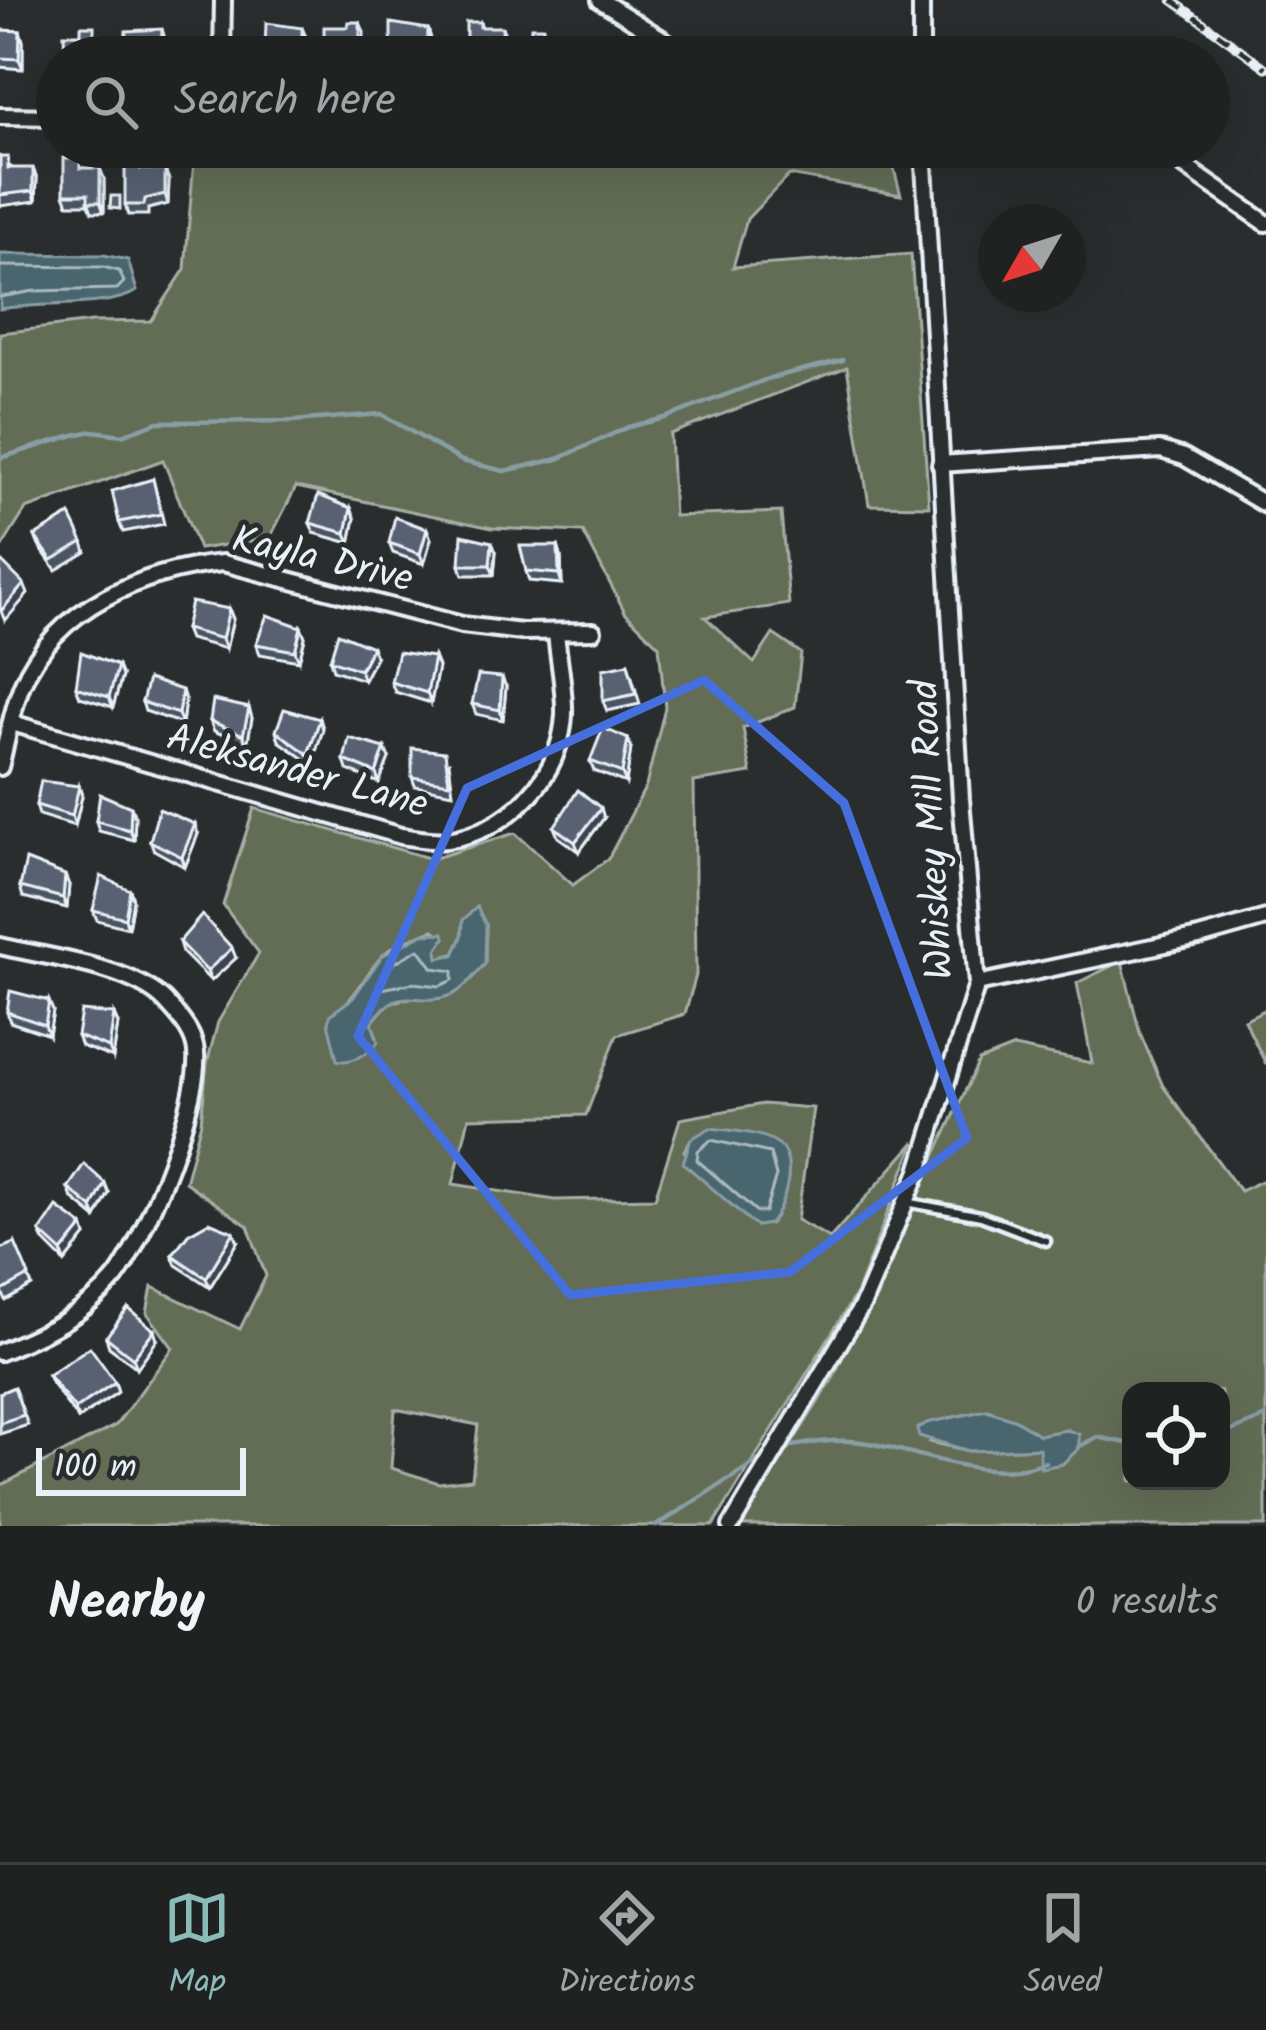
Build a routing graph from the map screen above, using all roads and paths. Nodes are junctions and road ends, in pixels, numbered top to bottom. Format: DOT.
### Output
graph roads {
  1 [pos="223,0"];
  2 [pos="599,0"];
  3 [pos="921,0"];
  4 [pos="222,36"];
  5 [pos="657,36"];
  6 [pos="921,36"];
  7 [pos="0,116"];
  8 [pos="36,117"];
  9 [pos="923,168"];
  10 [pos="1187,168"];
  11 [pos="1266,223"];
  12 [pos="940,464"];
  13 [pos="1266,505"];
  14 [pos="593,631"];
  15 [pos="556,632"];
  16 [pos="12,723"];
  17 [pos="0,767"];
  18 [pos="1266,918"];
  19 [pos="0,946"];
  20 [pos="977,984"];
  21 [pos="906,1202"];
  22 [pos="1046,1241"];
  23 [pos="0,1352"];
  24 [pos="731,1526"];
  1 -- 4 [label="street"];
  2 -- 5 [label="street"];
  3 -- 6 [label="street"];
  7 -- 8 [label="street"];
  9 -- 12 [label="street, Whiskey Mill Road"];
  10 -- 11 [label="street"];
  12 -- 13 [label="street"];
  12 -- 20 [label="street, Whiskey Mill Road"];
  14 -- 15 [label="street, Kayla Drive"];
  15 -- 16 [label="street, Kayla Drive"];
  15 -- 16 [label="street, Aleksander Lane"];
  16 -- 17 [label="street, Kayla Drive"];
  18 -- 20 [label="street"];
  19 -- 23 [label="street"];
  20 -- 21 [label="street, Whiskey Mill Road"];
  21 -- 22 [label="lane"];
  21 -- 24 [label="street, Whiskey Mill Road"];
}
